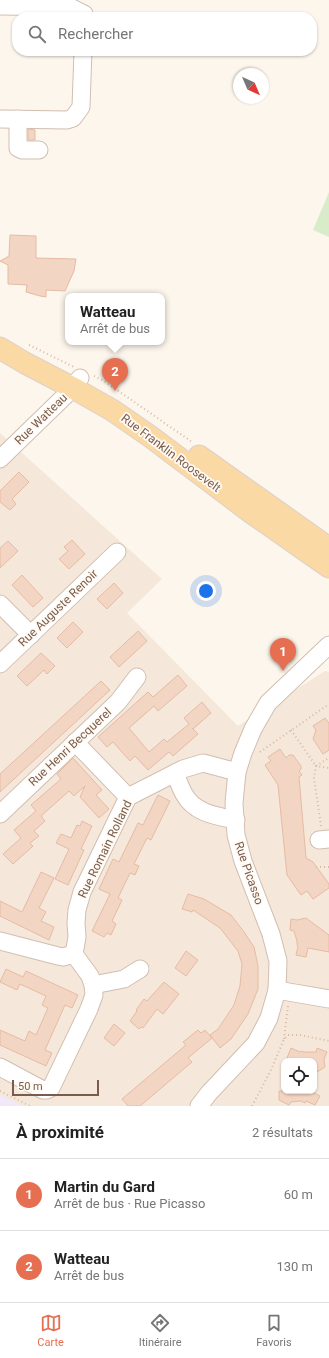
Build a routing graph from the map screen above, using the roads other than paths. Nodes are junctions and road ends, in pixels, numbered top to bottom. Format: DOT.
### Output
graph roads {
  1 [pos="0,6"];
  2 [pos="80,12"];
  3 [pos="83,56"];
  4 [pos="0,119"];
  5 [pos="18,119"];
  6 [pos="39,150"];
  7 [pos="3,349"];
  8 [pos="77,383"];
  9 [pos="0,459"];
  10 [pos="329,548"];
  11 [pos="117,552"];
  12 [pos="329,567"];
  13 [pos="0,604"];
  14 [pos="31,635"];
  15 [pos="329,645"];
  16 [pos="0,664"];
  17 [pos="137,677"];
  18 [pos="75,742"];
  19 [pos="238,769"];
  20 [pos="175,773"];
  21 [pos="128,797"];
  22 [pos="0,814"];
  23 [pos="236,820"];
  24 [pos="0,941"];
  25 [pos="74,954"];
  26 [pos="140,969"];
  27 [pos="93,985"];
  28 [pos="283,991"];
  29 [pos="329,999"];
  30 [pos="0,1067"];
  31 [pos="199,1106"];
  1 -- 2 [label="street"];
  3 -- 5 [label="street"];
  4 -- 5 [label="street"];
  5 -- 6 [label="street"];
  7 -- 8 [label="main road, Rue Franklin Roosevelt"];
  8 -- 9 [label="street, Rue Watteau"];
  8 -- 10 [label="main road, Rue Franklin Roosevelt"];
  8 -- 12 [label="main road, Rue Franklin Roosevelt"];
  11 -- 14 [label="street, Rue Auguste Renoir"];
  13 -- 14 [label="street"];
  14 -- 16 [label="street, Rue Auguste Renoir"];
  15 -- 19 [label="street, Rue Picasso"];
  17 -- 18 [label="street, Rue Henri Becquerel"];
  18 -- 21 [label="street"];
  18 -- 22 [label="street, Rue Henri Becquerel"];
  19 -- 20 [label="street, Rue Romain Rolland"];
  19 -- 23 [label="street, Rue Picasso"];
  20 -- 21 [label="street, Rue Romain Rolland"];
  20 -- 23 [label="street"];
  21 -- 25 [label="street, Rue Romain Rolland"];
  23 -- 28 [label="street, Rue Picasso"];
  24 -- 25 [label="street"];
  25 -- 27 [label="street"];
  26 -- 27 [label="street"];
  27 -- 30 [label="street"];
  28 -- 29 [label="street"];
  28 -- 31 [label="street, Rue Picasso"];
}
